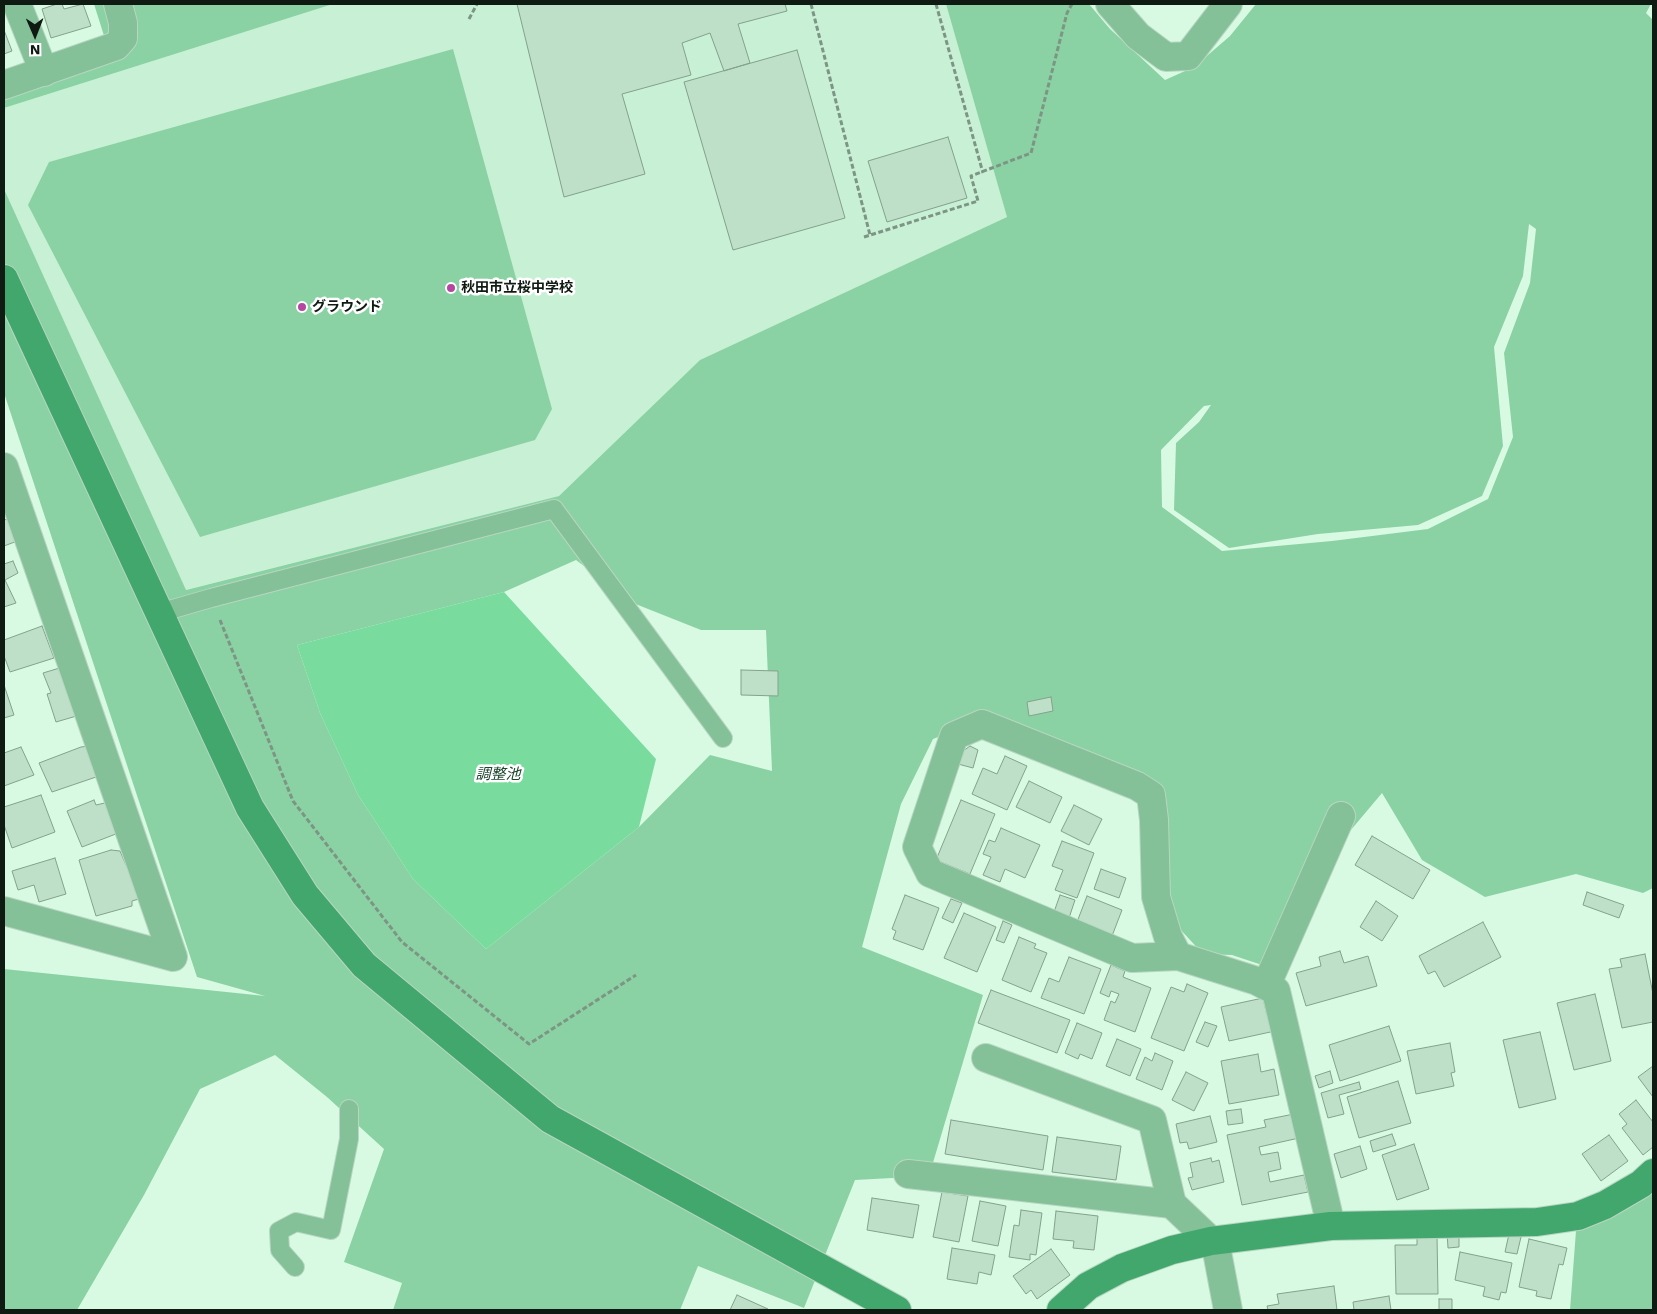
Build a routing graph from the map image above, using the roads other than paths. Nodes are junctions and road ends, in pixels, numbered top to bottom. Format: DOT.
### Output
graph roads {
  1 [pos="17,4"];
  2 [pos="118,4"];
  3 [pos="1110,4"];
  4 [pos="1228,4"];
  5 [pos="44,72"];
  6 [pos="4,85"];
  7 [pos="5,286"];
  8 [pos="4,466"];
  9 [pos="159,614"];
  10 [pos="723,738"];
  11 [pos="1341,816"];
  12 [pos="4,911"];
  13 [pos="1178,956"];
  14 [pos="1266,986"];
  15 [pos="986,1058"];
  16 [pos="348,1109"];
  17 [pos="1653,1172"];
  18 [pos="908,1174"];
  19 [pos="1172,1204"];
  20 [pos="1331,1226"];
  21 [pos="1213,1241"];
  22 [pos="295,1267"];
  23 [pos="897,1310"];
  24 [pos="1061,1310"];
  25 [pos="1228,1310"];
  1 -- 5 [label="street"];
  2 -- 5 [label="street"];
  3 -- 4 [label="street"];
  5 -- 6 [label="street"];
  7 -- 9 [label="street"];
  8 -- 12 [label="street"];
  9 -- 10 [label="lane"];
  9 -- 23 [label="street"];
  11 -- 14 [label="street"];
  13 -- 13 [label="street"];
  13 -- 14 [label="street"];
  14 -- 20 [label="street"];
  15 -- 19 [label="street"];
  16 -- 22 [label="lane"];
  17 -- 20 [label="street"];
  18 -- 19 [label="street"];
  19 -- 21 [label="street"];
  20 -- 21 [label="street"];
  21 -- 24 [label="street"];
  21 -- 25 [label="street"];
}
